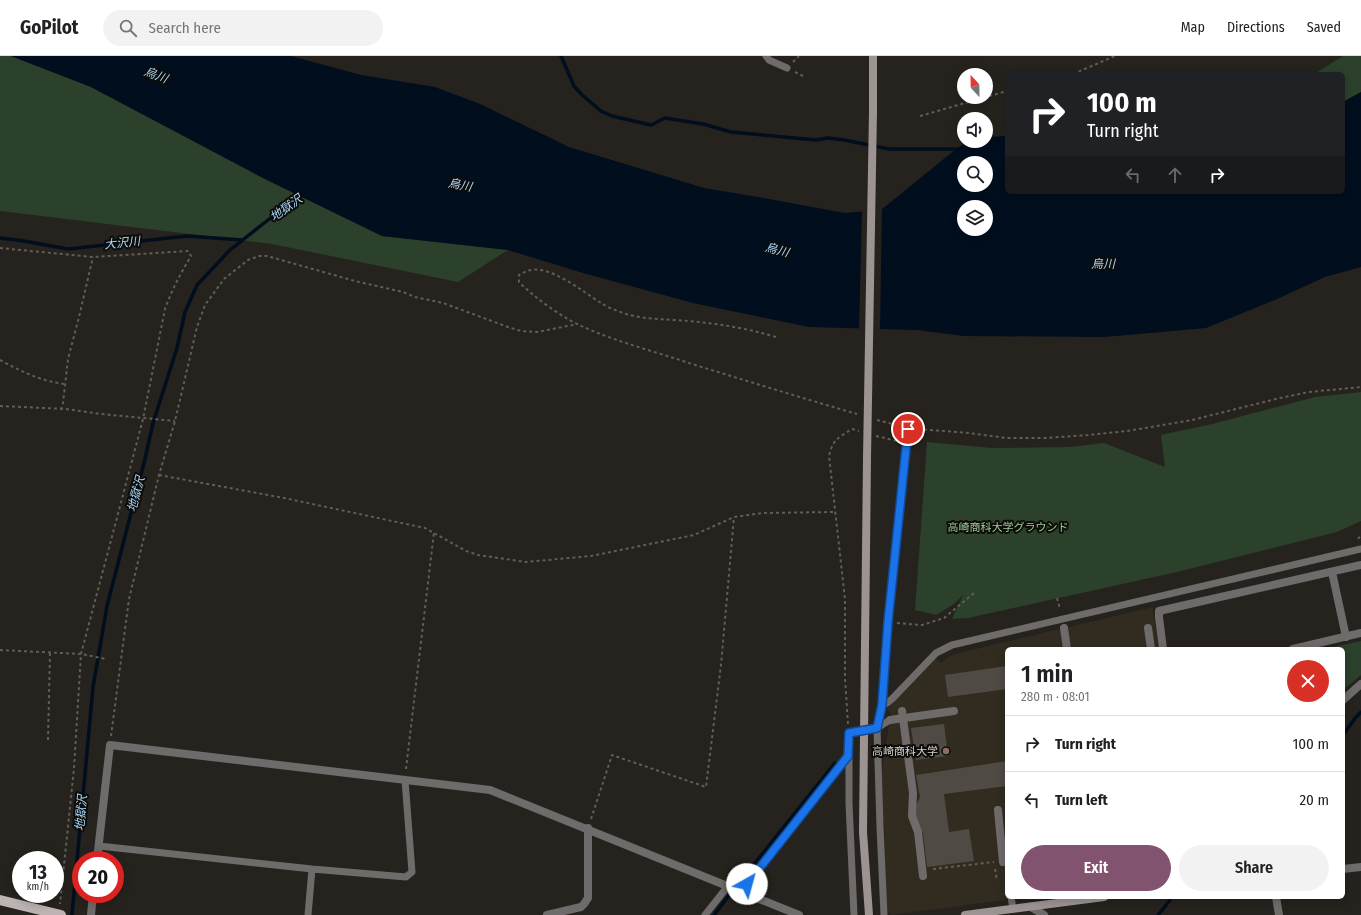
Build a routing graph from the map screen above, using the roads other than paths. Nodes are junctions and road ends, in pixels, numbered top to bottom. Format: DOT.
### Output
graph roads {
  1 [pos="766,56"];
  2 [pos="873,56"];
  3 [pos="787,68"];
  4 [pos="908,429"];
  5 [pos="1361,549"];
  6 [pos="1361,565"];
  7 [pos="1332,572"];
  8 [pos="1064,628"];
  9 [pos="1148,628"];
  10 [pos="1361,633"];
  11 [pos="1346,637"];
  12 [pos="1067,647"];
  13 [pos="1151,647"];
  14 [pos="1163,647"];
  15 [pos="1302,647"];
  16 [pos="1361,684"];
  17 [pos="1345,698"];
  18 [pos="882,705"];
  19 [pos="954,711"];
  20 [pos="903,715"];
  21 [pos="890,720"];
  22 [pos="877,728"];
  23 [pos="864,730"];
  24 [pos="848,756"];
  25 [pos="405,780"];
  26 [pos="998,810"];
  27 [pos="588,828"];
  28 [pos="99,846"];
  29 [pos="98,851"];
  30 [pos="1005,862"];
  31 [pos="1361,867"];
  32 [pos="312,869"];
  33 [pos="1345,869"];
  34 [pos="923,874"];
  35 [pos="728,886"];
  36 [pos="742,891"];
  37 [pos="1011,899"];
  38 [pos="1089,899"];
  39 [pos="1276,899"];
  40 [pos="0,900"];
  41 [pos="92,903"];
  42 [pos="1031,907"];
  43 [pos="1013,909"];
  44 [pos="59,915"];
  45 [pos="90,915"];
  46 [pos="308,915"];
  47 [pos="547,915"];
  48 [pos="705,915"];
  49 [pos="799,915"];
  50 [pos="854,915"];
  51 [pos="869,915"];
  52 [pos="884,915"];
  53 [pos="964,915"];
  54 [pos="1044,915"];
  55 [pos="1279,915"];
  1 -- 3 [label="lane"];
  2 -- 23 [label="street, bridge"];
  4 -- 18 [label="lane"];
  5 -- 18 [label="lane"];
  6 -- 7 [label="street"];
  7 -- 11 [label="street"];
  7 -- 14 [label="street"];
  8 -- 12 [label="street"];
  9 -- 13 [label="street"];
  10 -- 11 [label="street"];
  11 -- 15 [label="street"];
  16 -- 17 [label="street"];
  18 -- 22 [label="lane"];
  19 -- 20 [label="street"];
  20 -- 21 [label="street"];
  20 -- 34 [label="street"];
  21 -- 22 [label="lane"];
  22 -- 23 [label="lane"];
  22 -- 52 [label="lane"];
  23 -- 24 [label="lane"];
  23 -- 51 [label="street"];
  24 -- 36 [label="lane"];
  24 -- 50 [label="lane"];
  25 -- 27 [label="street"];
  25 -- 28 [label="street"];
  25 -- 32 [label="lane"];
  26 -- 30 [label="street"];
  27 -- 35 [label="street"];
  27 -- 47 [label="street"];
  28 -- 29 [label="street"];
  28 -- 32 [label="lane"];
  31 -- 33 [label="street"];
  32 -- 46 [label="lane"];
  35 -- 36 [label="street"];
  35 -- 48 [label="lane"];
  36 -- 49 [label="street"];
  37 -- 43 [label="lane"];
  38 -- 42 [label="street"];
  39 -- 55 [label="street"];
  40 -- 44 [label="main road"];
  41 -- 45 [label="street"];
  42 -- 43 [label="street"];
  42 -- 54 [label="street"];
  43 -- 53 [label="street"];
}
